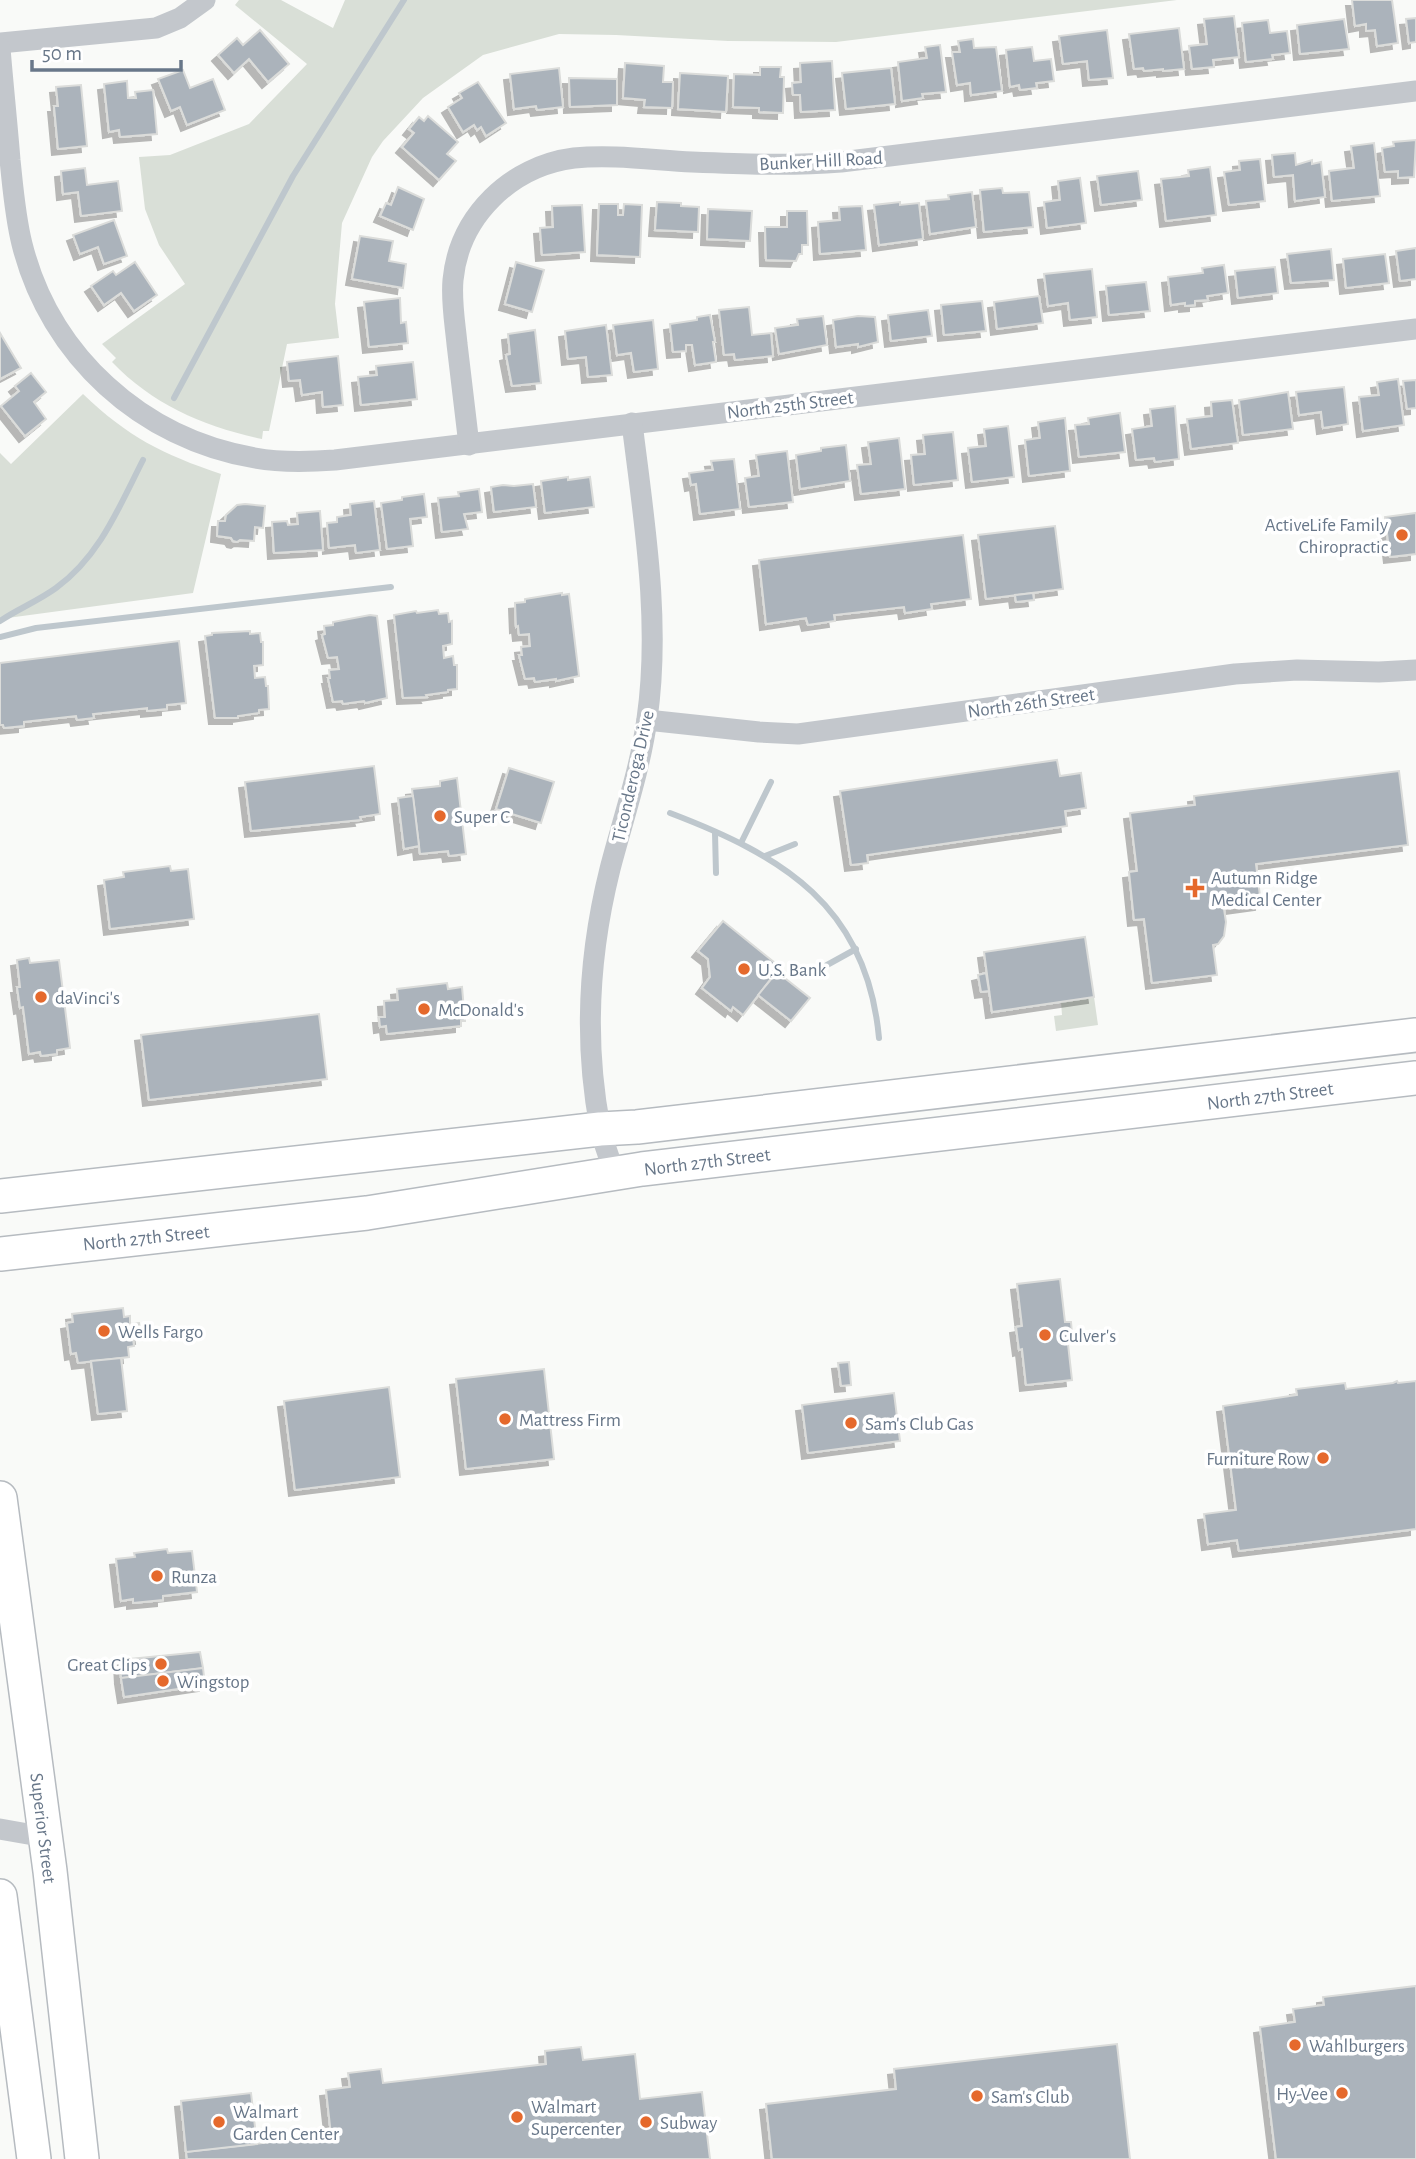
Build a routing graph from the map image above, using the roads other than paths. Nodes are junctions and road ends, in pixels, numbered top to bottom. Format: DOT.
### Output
graph roads {
  1 [pos="205,0"];
  2 [pos="0,46"];
  3 [pos="1416,92"];
  4 [pos="1416,329"];
  5 [pos="632,423"];
  6 [pos="469,445"];
  7 [pos="1416,670"];
  8 [pos="647,720"];
  9 [pos="1416,1035"];
  10 [pos="1416,1078"];
  11 [pos="600,1129"];
  12 [pos="603,1175"];
  13 [pos="0,1196"];
  14 [pos="0,1254"];
  15 [pos="0,1498"];
  16 [pos="44,1826"];
  17 [pos="0,1827"];
  18 [pos="0,1896"];
  19 [pos="34,2159"];
  20 [pos="82,2159"];
  1 -- 2 [label="street"];
  2 -- 6 [label="street, North 25th Street"];
  3 -- 6 [label="street, Bunker Hill Road"];
  4 -- 5 [label="street, North 25th Street"];
  5 -- 6 [label="street, North 25th Street"];
  5 -- 8 [label="street, Ticonderoga Drive"];
  7 -- 8 [label="street, North 26th Street"];
  8 -- 11 [label="street, Ticonderoga Drive"];
  9 -- 11 [label="main road"];
  10 -- 12 [label="main road, North 27th Street"];
  11 -- 12 [label="street, Ticonderoga Drive"];
  11 -- 13 [label="main road"];
  12 -- 14 [label="main road, North 27th Street"];
  15 -- 16 [label="main road, Superior Street"];
  16 -- 17 [label="street"];
  16 -- 20 [label="main road, Superior Street"];
  18 -- 19 [label="main road"];
}
